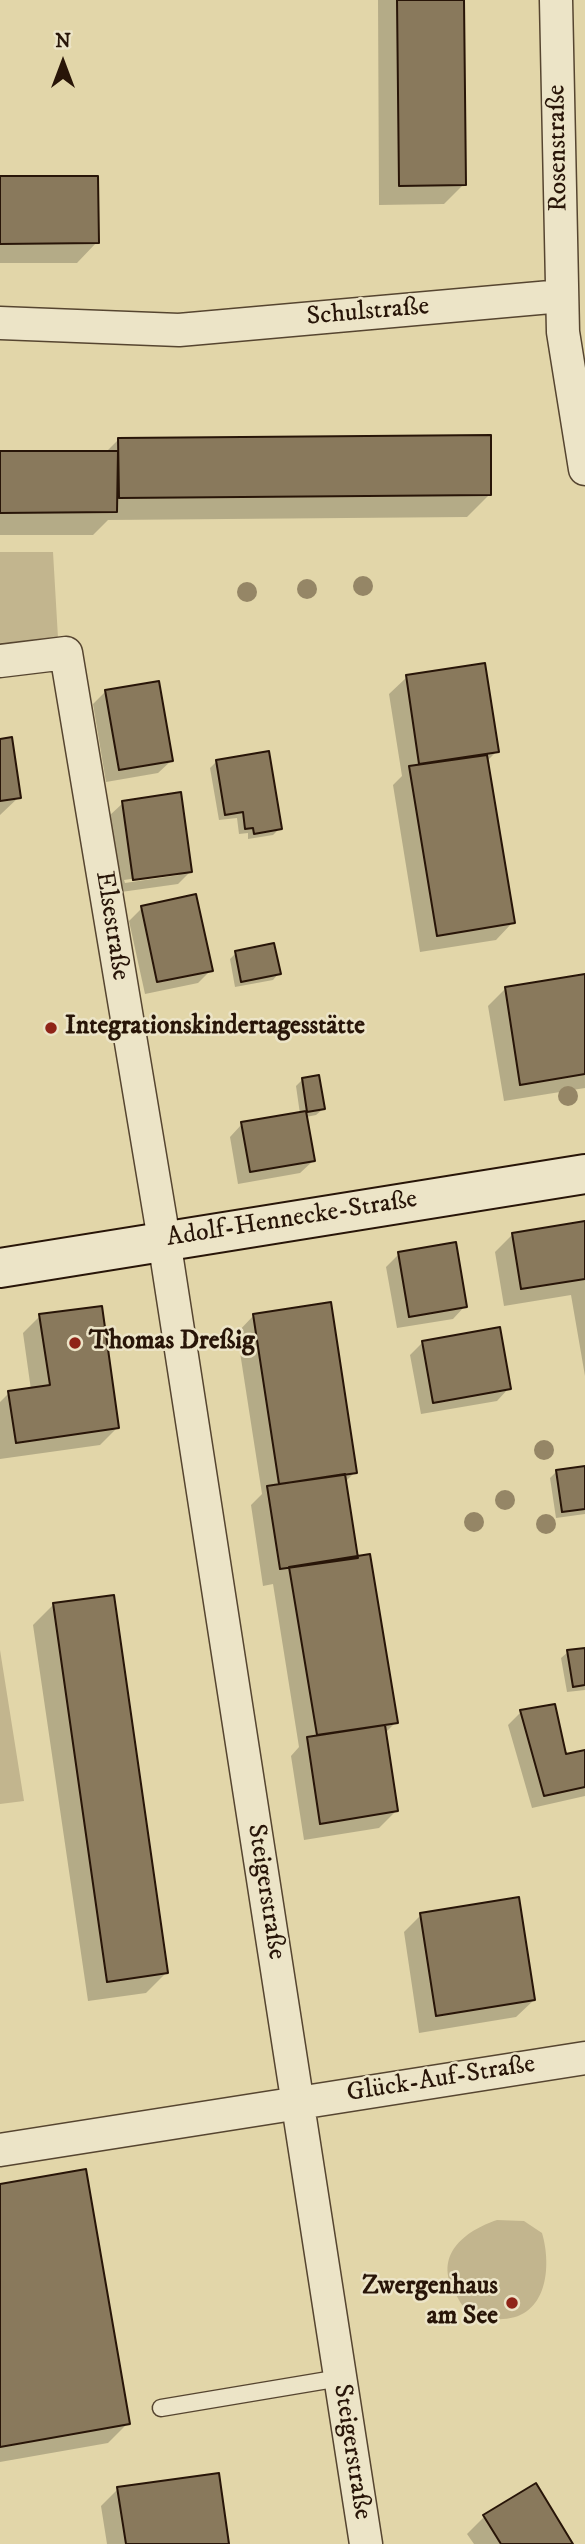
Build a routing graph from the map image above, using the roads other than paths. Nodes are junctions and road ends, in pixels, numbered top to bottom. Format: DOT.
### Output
graph roads {
  1 [pos="556,0"];
  2 [pos="562,296"];
  3 [pos="0,323"];
  4 [pos="585,469"];
  5 [pos="0,661"];
  6 [pos="585,1174"];
  7 [pos="164,1240"];
  8 [pos="0,1268"];
  9 [pos="585,2058"];
  10 [pos="297,2103"];
  11 [pos="0,2150"];
  12 [pos="340,2378"];
  13 [pos="161,2408"];
  14 [pos="366,2544"];
  1 -- 2 [label="street, Rosenstraße"];
  2 -- 3 [label="street, Schulstraße"];
  2 -- 4 [label="street"];
  5 -- 7 [label="street, Elsestraße"];
  6 -- 7 [label="street, Adolf-Hennecke-Straße"];
  7 -- 8 [label="street, Adolf-Hennecke-Straße"];
  7 -- 10 [label="street, Steigerstraße"];
  9 -- 10 [label="street, Glück-Auf-Straße"];
  10 -- 11 [label="street, Glück-Auf-Straße"];
  10 -- 12 [label="street, Steigerstraße"];
  12 -- 13 [label="lane"];
  12 -- 14 [label="street, Steigerstraße"];
}
